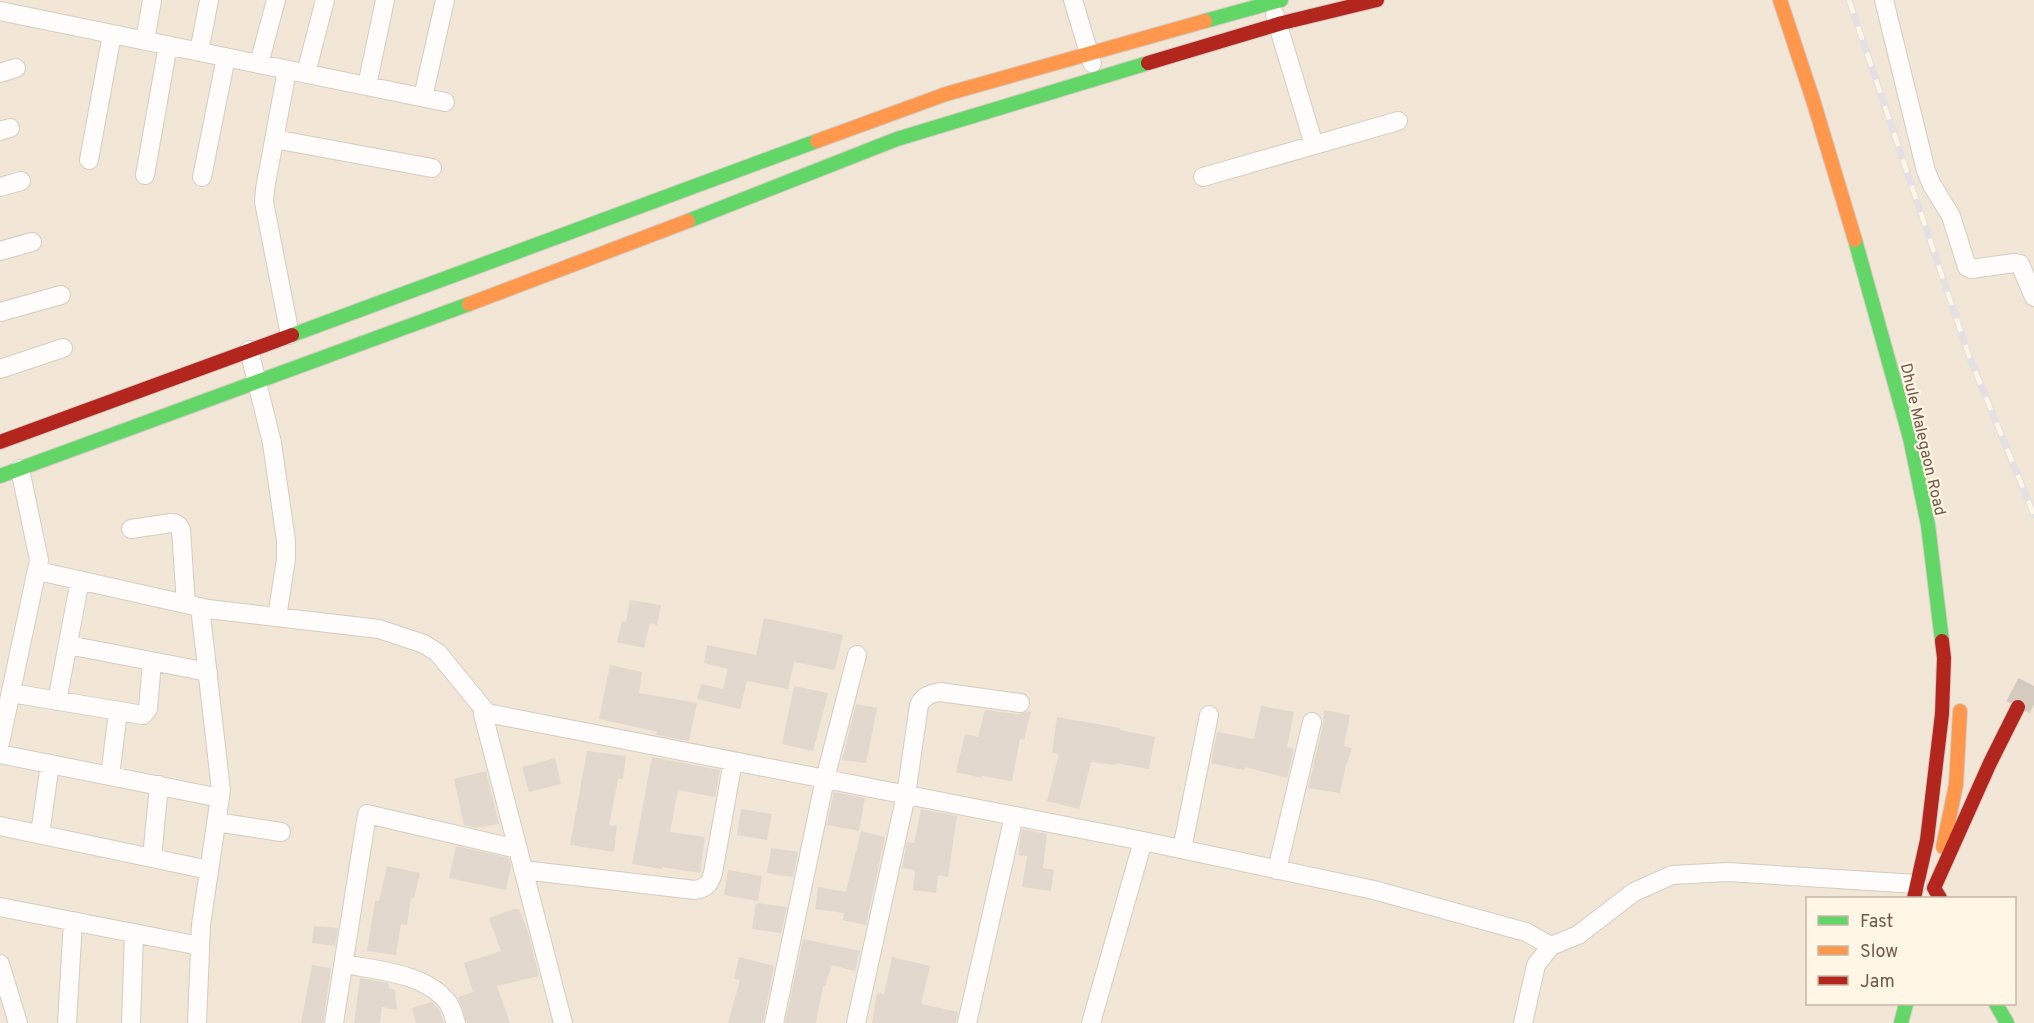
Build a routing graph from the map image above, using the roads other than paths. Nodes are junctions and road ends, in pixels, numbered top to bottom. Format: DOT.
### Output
graph roads {
  1 [pos="152,0"];
  2 [pos="209,0"];
  3 [pos="276,0"];
  4 [pos="325,0"];
  5 [pos="385,0"];
  6 [pos="446,0"];
  7 [pos="1073,0"];
  8 [pos="1377,0"];
  9 [pos="1780,0"];
  10 [pos="1884,0"];
  11 [pos="1276,1"];
  12 [pos="35,9"];
  13 [pos="0,11"];
  14 [pos="1278,25"];
  15 [pos="112,34"];
  16 [pos="145,41"];
  17 [pos="168,45"];
  18 [pos="199,52"];
  19 [pos="1089,54"];
  20 [pos="226,57"];
  21 [pos="259,64"];
  22 [pos="287,70"];
  23 [pos="306,73"];
  24 [pos="1098,79"];
  25 [pos="367,86"];
  26 [pos="423,97"];
  27 [pos="445,102"];
  28 [pos="1398,121"];
  29 [pos="274,139"];
  30 [pos="1314,145"];
  31 [pos="89,160"];
  32 [pos="432,168"];
  33 [pos="777,171"];
  34 [pos="145,175"];
  35 [pos="202,177"];
  36 [pos="1203,177"];
  37 [pos="21,181"];
  38 [pos="0,187"];
  39 [pos="32,242"];
  40 [pos="0,251"];
  41 [pos="61,295"];
  42 [pos="2034,297"];
  43 [pos="0,312"];
  44 [pos="290,335"];
  45 [pos="63,348"];
  46 [pos="249,350"];
  47 [pos="0,369"];
  48 [pos="258,382"];
  49 [pos="0,442"];
  50 [pos="20,469"];
  51 [pos="0,476"];
  52 [pos="131,530"];
  53 [pos="38,571"];
  54 [pos="80,580"];
  55 [pos="193,605"];
  56 [pos="277,617"];
  57 [pos="68,645"];
  58 [pos="857,655"];
  59 [pos="152,662"];
  60 [pos="208,672"];
  61 [pos="11,693"];
  62 [pos="1961,696"];
  63 [pos="57,701"];
  64 [pos="1020,703"];
  65 [pos="2018,707"];
  66 [pos="118,712"];
  67 [pos="487,713"];
  68 [pos="1209,715"];
  69 [pos="1312,722"];
  70 [pos="0,743"];
  71 [pos="0,754"];
  72 [pos="733,761"];
  73 [pos="50,764"];
  74 [pos="110,776"];
  75 [pos="825,779"];
  76 [pos="159,785"];
  77 [pos="906,795"];
  78 [pos="220,798"];
  79 [pos="1014,816"];
  80 [pos="216,822"];
  81 [pos="0,826"];
  82 [pos="281,832"];
  83 [pos="39,834"];
  84 [pos="1143,841"];
  85 [pos="518,849"];
  86 [pos="1182,849"];
  87 [pos="152,858"];
  88 [pos="209,870"];
  89 [pos="523,870"];
  90 [pos="1277,870"];
  91 [pos="1927,894"];
  92 [pos="0,906"];
  93 [pos="73,921"];
  94 [pos="134,933"];
  95 [pos="200,946"];
  96 [pos="1551,946"];
  97 [pos="0,964"];
  98 [pos="344,964"];
  99 [pos="1906,1005"];
  100 [pos="1997,1005"];
  101 [pos="18,1023"];
  102 [pos="67,1023"];
  103 [pos="131,1023"];
  104 [pos="197,1023"];
  105 [pos="334,1023"];
  106 [pos="456,1023"];
  107 [pos="563,1023"];
  108 [pos="774,1023"];
  109 [pos="856,1023"];
  110 [pos="967,1023"];
  111 [pos="1091,1023"];
  112 [pos="1523,1023"];
  113 [pos="1901,1023"];
  114 [pos="2007,1023"];
  1 -- 16 [label="street"];
  2 -- 18 [label="street"];
  3 -- 21 [label="street"];
  4 -- 23 [label="street"];
  5 -- 25 [label="street"];
  6 -- 26 [label="street"];
  7 -- 19 [label="street"];
  8 -- 14 [label="street"];
  9 -- 91 [label="street, Dhule Malegaon Road"];
  10 -- 42 [label="street"];
  11 -- 14 [label="street"];
  11 -- 19 [label="street"];
  12 -- 13 [label="street"];
  12 -- 15 [label="street"];
  14 -- 24 [label="street"];
  14 -- 30 [label="street"];
  15 -- 16 [label="street"];
  15 -- 31 [label="street"];
  16 -- 17 [label="street"];
  17 -- 18 [label="street"];
  17 -- 34 [label="street"];
  18 -- 20 [label="street"];
  19 -- 24 [label="street"];
  19 -- 33 [label="street"];
  20 -- 21 [label="street"];
  20 -- 35 [label="street"];
  21 -- 22 [label="street"];
  22 -- 23 [label="street"];
  22 -- 29 [label="street"];
  23 -- 25 [label="street"];
  24 -- 33 [label="street"];
  25 -- 26 [label="street"];
  26 -- 27 [label="street"];
  28 -- 30 [label="street"];
  29 -- 32 [label="street"];
  29 -- 44 [label="street"];
  30 -- 36 [label="street"];
  33 -- 44 [label="street"];
  33 -- 48 [label="street"];
  37 -- 38 [label="street"];
  39 -- 40 [label="street"];
  41 -- 43 [label="street"];
  44 -- 46 [label="street"];
  45 -- 47 [label="street"];
  46 -- 48 [label="street"];
  46 -- 49 [label="street"];
  48 -- 50 [label="street"];
  48 -- 56 [label="street"];
  50 -- 51 [label="street"];
  50 -- 53 [label="street"];
  52 -- 55 [label="street"];
  53 -- 54 [label="street"];
  53 -- 61 [label="street"];
  54 -- 55 [label="street"];
  54 -- 57 [label="street"];
  55 -- 56 [label="street"];
  55 -- 60 [label="street"];
  56 -- 67 [label="street"];
  57 -- 59 [label="street"];
  57 -- 63 [label="street"];
  58 -- 75 [label="street"];
  59 -- 60 [label="street"];
  59 -- 66 [label="street"];
  60 -- 78 [label="street"];
  61 -- 63 [label="street"];
  61 -- 70 [label="street"];
  62 -- 91 [label="street"];
  63 -- 66 [label="street"];
  64 -- 77 [label="street"];
  65 -- 91 [label="street"];
  66 -- 74 [label="street"];
  67 -- 72 [label="street"];
  67 -- 85 [label="street"];
  68 -- 86 [label="street"];
  69 -- 90 [label="street"];
  71 -- 73 [label="street"];
  72 -- 75 [label="street"];
  72 -- 89 [label="street"];
  73 -- 74 [label="street"];
  73 -- 83 [label="street"];
  74 -- 76 [label="street"];
  75 -- 77 [label="street"];
  75 -- 108 [label="street"];
  76 -- 78 [label="street"];
  76 -- 87 [label="street"];
  77 -- 79 [label="street"];
  77 -- 109 [label="street"];
  78 -- 80 [label="street"];
  79 -- 84 [label="street"];
  79 -- 110 [label="street"];
  80 -- 82 [label="street"];
  80 -- 88 [label="street"];
  81 -- 83 [label="street"];
  83 -- 87 [label="street"];
  84 -- 86 [label="street"];
  84 -- 111 [label="street"];
  85 -- 89 [label="street"];
  85 -- 98 [label="street"];
  86 -- 90 [label="street"];
  87 -- 88 [label="street"];
  88 -- 95 [label="street"];
  89 -- 107 [label="street"];
  90 -- 96 [label="street"];
  91 -- 96 [label="street"];
  92 -- 93 [label="street"];
  93 -- 94 [label="street"];
  93 -- 102 [label="street"];
  94 -- 95 [label="street"];
  94 -- 103 [label="street"];
  95 -- 104 [label="street"];
  96 -- 112 [label="street"];
  97 -- 101 [label="street"];
  98 -- 105 [label="street"];
  98 -- 106 [label="street"];
  99 -- 113 [label="street"];
  100 -- 114 [label="street"];
}
